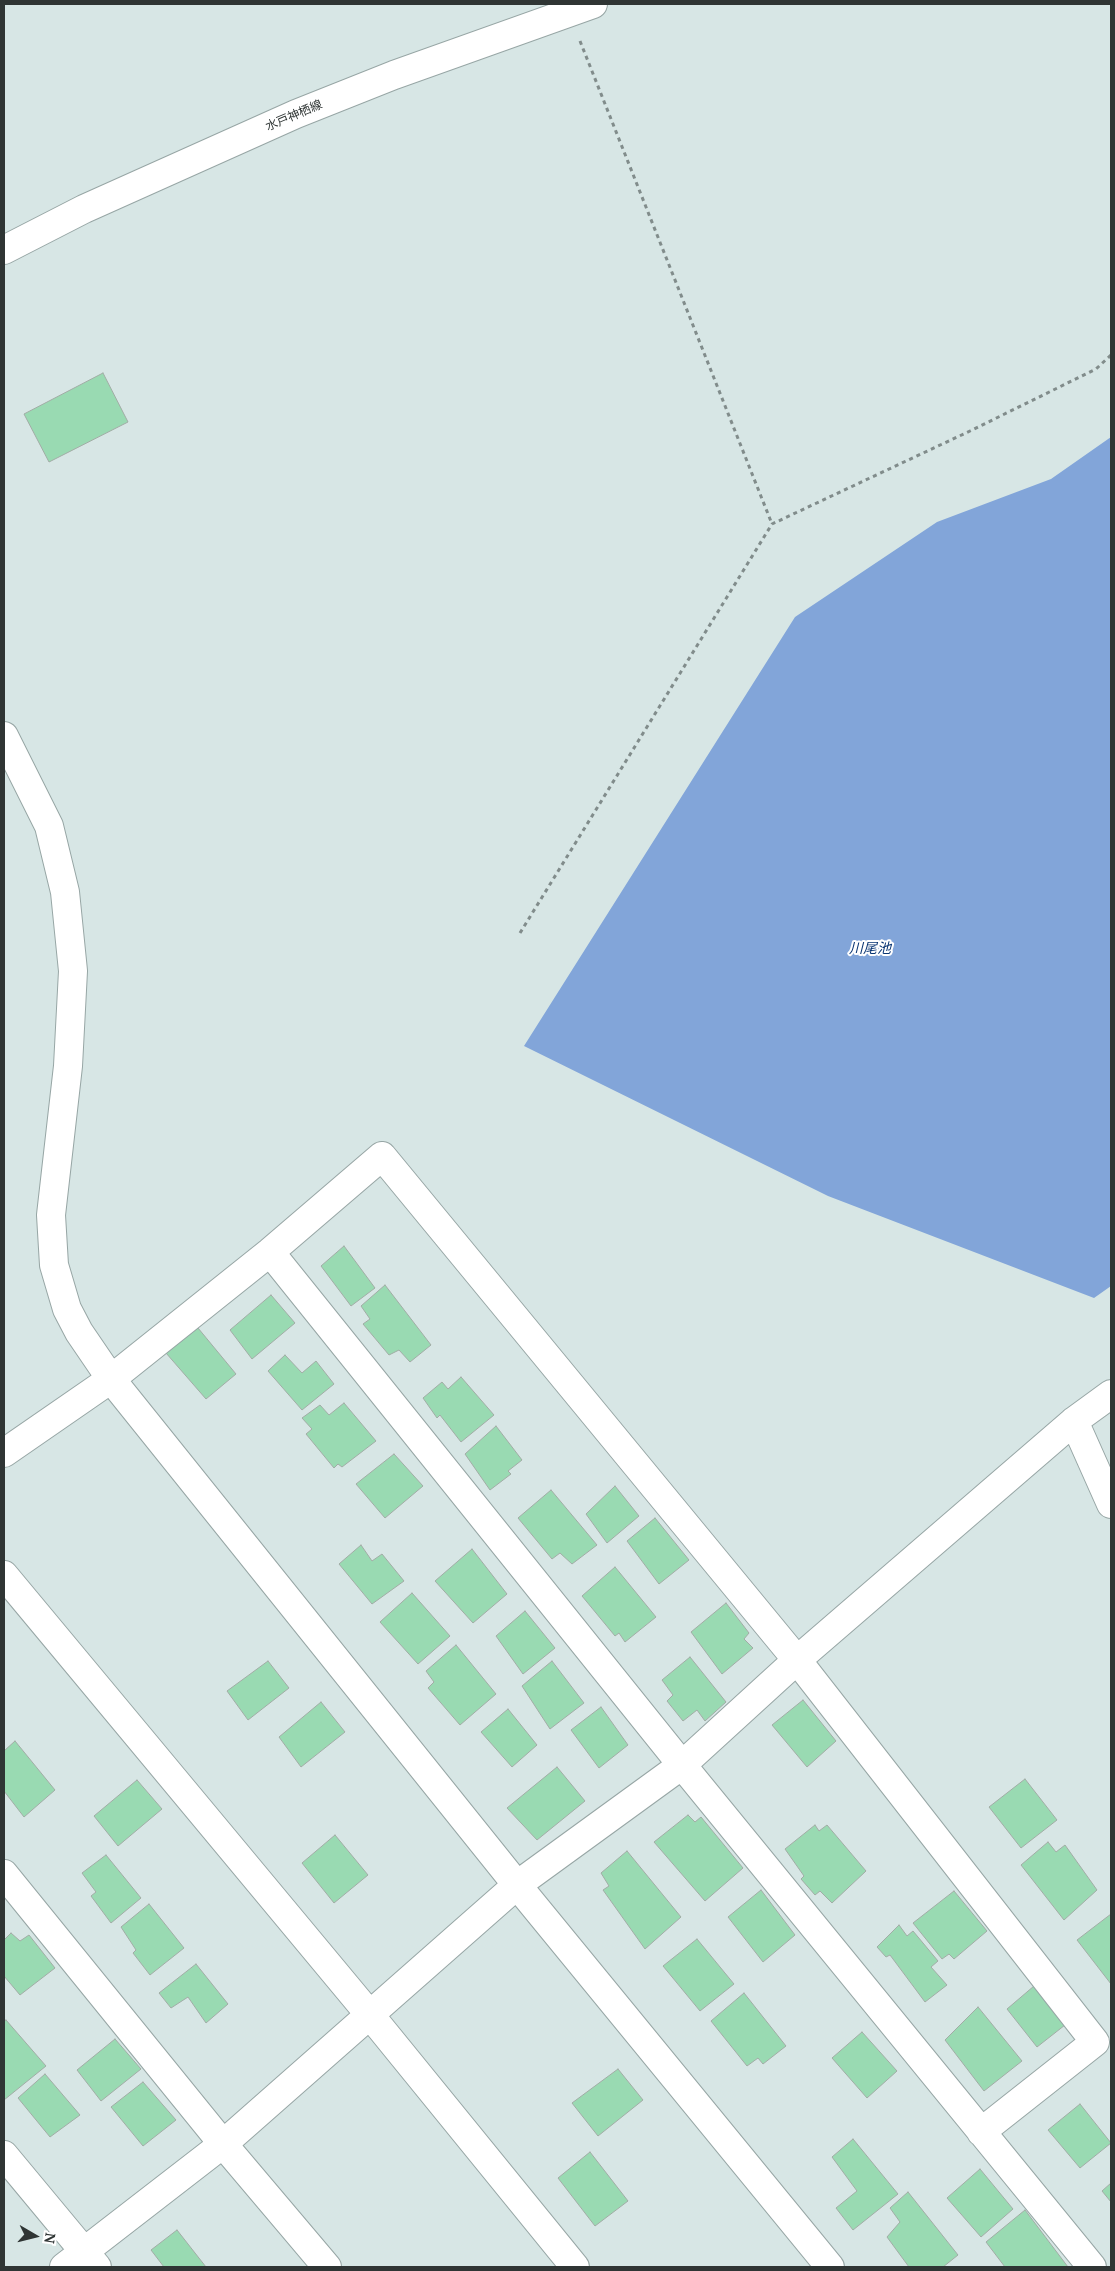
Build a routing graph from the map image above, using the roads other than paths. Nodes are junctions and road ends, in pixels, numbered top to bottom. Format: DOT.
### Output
graph roads {
  1 [pos="581,8"];
  2 [pos="4,250"];
  3 [pos="4,736"];
  4 [pos="270,1252"];
  5 [pos="111,1379"];
  6 [pos="1111,1394"];
  7 [pos="1074,1421"];
  8 [pos="4,1452"];
  9 [pos="1111,1504"];
  10 [pos="4,1575"];
  11 [pos="797,1660"];
  12 [pos="682,1766"];
  13 [pos="4,1874"];
  14 [pos="517,1885"];
  15 [pos="370,2015"];
  16 [pos="981,2132"];
  17 [pos="223,2144"];
  18 [pos="4,2155"];
  19 [pos="82,2262"];
  20 [pos="327,2267"];
  21 [pos="575,2267"];
  22 [pos="830,2267"];
  23 [pos="1092,2267"];
  1 -- 2 [label="street, 水戸神栖線"];
  3 -- 5 [label="street"];
  4 -- 5 [label="street"];
  4 -- 11 [label="street"];
  4 -- 12 [label="street"];
  5 -- 8 [label="street"];
  5 -- 14 [label="street"];
  6 -- 7 [label="street"];
  7 -- 9 [label="street"];
  7 -- 11 [label="street"];
  10 -- 15 [label="street"];
  11 -- 12 [label="street"];
  11 -- 16 [label="street"];
  12 -- 14 [label="street"];
  12 -- 16 [label="street"];
  13 -- 17 [label="street"];
  14 -- 15 [label="street"];
  14 -- 22 [label="street"];
  15 -- 17 [label="street"];
  15 -- 21 [label="street"];
  16 -- 23 [label="street"];
  17 -- 19 [label="street"];
  17 -- 20 [label="street"];
  18 -- 19 [label="street"];
}
